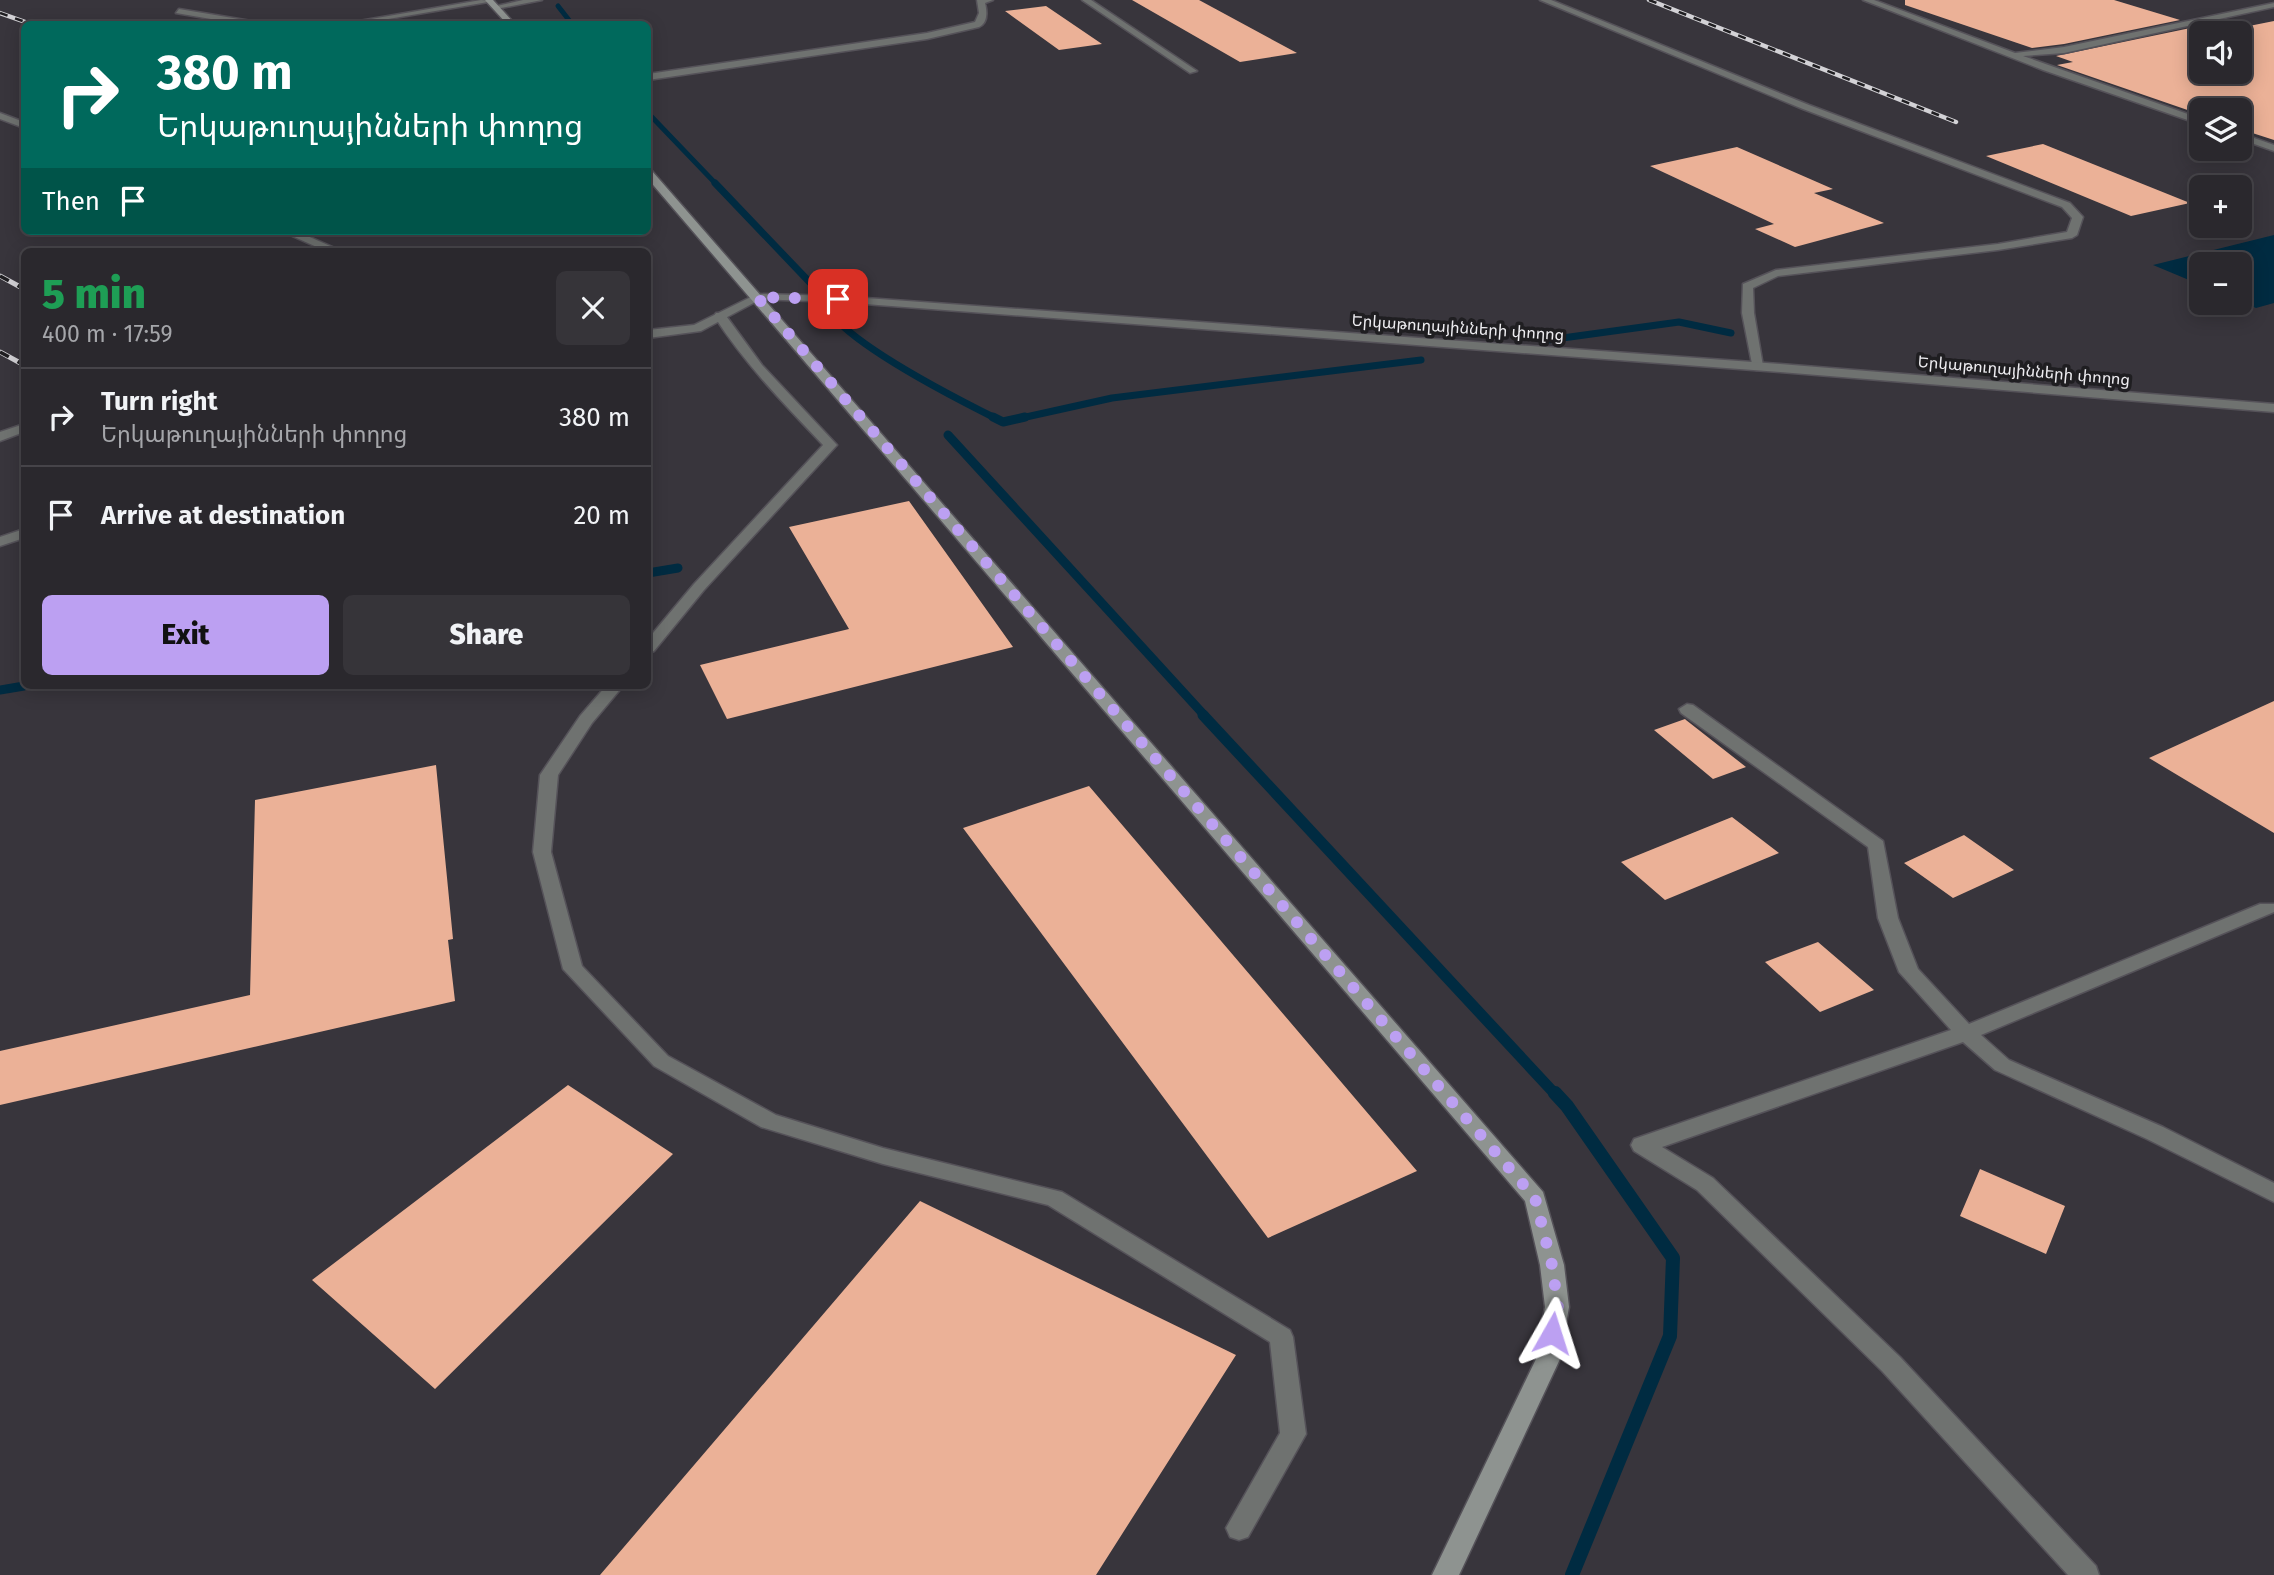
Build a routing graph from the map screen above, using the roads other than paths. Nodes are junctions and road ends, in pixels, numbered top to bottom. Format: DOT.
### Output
graph roads {
  1 [pos="538,0"];
  2 [pos="989,0"];
  3 [pos="1086,0"];
  4 [pos="1544,0"];
  5 [pos="1867,0"];
  6 [pos="2273,2"];
  7 [pos="492,3"];
  8 [pos="179,11"];
  9 [pos="234,21"];
  10 [pos="367,21"];
  11 [pos="508,21"];
  12 [pos="2016,54"];
  13 [pos="1193,71"];
  14 [pos="651,77"];
  15 [pos="0,116"];
  16 [pos="2189,118"];
  17 [pos="21,124"];
  18 [pos="2252,140"];
  19 [pos="2274,148"];
  20 [pos="651,176"];
  21 [pos="296,235"];
  22 [pos="328,248"];
  23 [pos="757,297"];
  24 [pos="720,316"];
  25 [pos="651,334"];
  26 [pos="1756,366"];
  27 [pos="2274,408"];
  28 [pos="21,429"];
  29 [pos="0,437"];
  30 [pos="21,534"];
  31 [pos="0,542"];
  32 [pos="651,644"];
  33 [pos="612,689"];
  34 [pos="1687,709"];
  35 [pos="2267,908"];
  36 [pos="1966,1033"];
  37 [pos="2274,1193"];
  38 [pos="1239,1528"];
  39 [pos="1445,1575"];
  40 [pos="2086,1575"];
  1 -- 7 [label="street"];
  2 -- 14 [label="street"];
  3 -- 13 [label="street"];
  4 -- 26 [label="street"];
  5 -- 12 [label="street"];
  6 -- 12 [label="street"];
  7 -- 10 [label="street"];
  7 -- 11 [label="main road"];
  8 -- 9 [label="street"];
  12 -- 16 [label="street"];
  15 -- 17 [label="street"];
  18 -- 19 [label="street"];
  20 -- 23 [label="main road"];
  21 -- 22 [label="street"];
  23 -- 24 [label="street, Երկաթուղայինների փողոց"];
  23 -- 26 [label="street, Երկաթուղայինների փողոց"];
  23 -- 39 [label="main road"];
  24 -- 25 [label="street, Երկաթուղայինների փողոց"];
  24 -- 32 [label="street"];
  26 -- 27 [label="street, Երկաթուղայինների փողոց"];
  28 -- 29 [label="street"];
  30 -- 31 [label="street"];
  33 -- 38 [label="street"];
  34 -- 36 [label="street"];
  35 -- 36 [label="street"];
  36 -- 37 [label="street"];
  36 -- 40 [label="street"];
}
